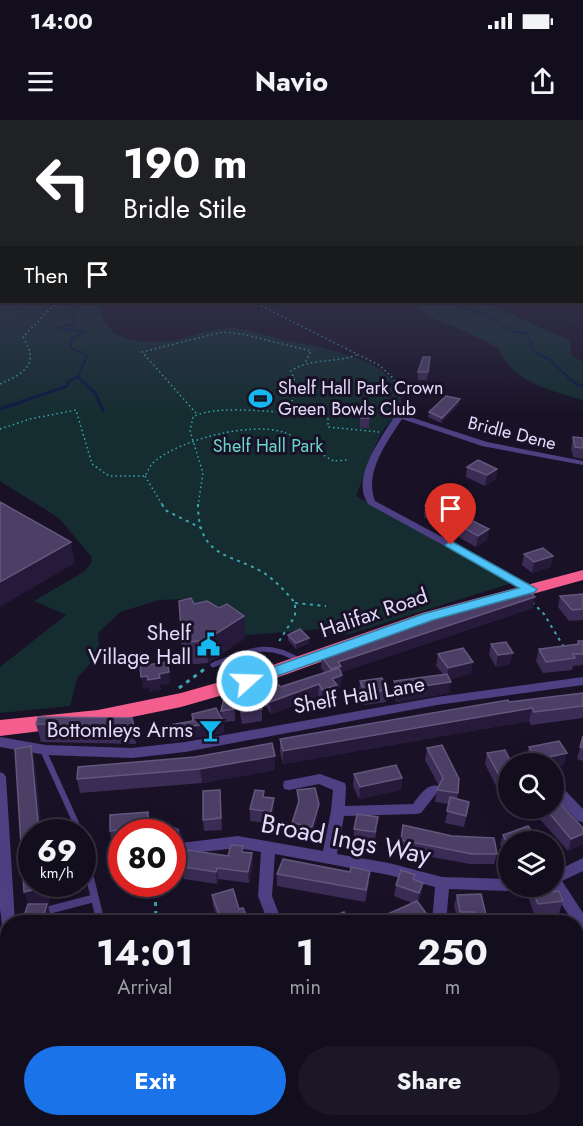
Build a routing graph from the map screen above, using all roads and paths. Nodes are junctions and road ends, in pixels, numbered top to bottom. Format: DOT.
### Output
graph roads {
  1 [pos="36,321"];
  2 [pos="290,321"];
  3 [pos="357,355"];
  4 [pos="305,363"];
  5 [pos="0,384"];
  6 [pos="406,405"];
  7 [pos="196,413"];
  8 [pos="287,414"];
  9 [pos="401,416"];
  10 [pos="0,429"];
  11 [pos="388,433"];
  12 [pos="192,443"];
  13 [pos="348,460"];
  14 [pos="583,463"];
  15 [pos="145,476"];
  16 [pos="205,531"];
  17 [pos="581,578"];
  18 [pos="526,590"];
  19 [pos="295,603"];
  20 [pos="326,606"];
  21 [pos="277,647"];
  22 [pos="570,656"];
  23 [pos="302,662"];
  24 [pos="213,664"];
  25 [pos="583,681"];
  26 [pos="175,701"];
  27 [pos="0,728"];
  28 [pos="0,742"];
  29 [pos="43,750"];
  30 [pos="0,777"];
  31 [pos="289,785"];
  32 [pos="434,790"];
  33 [pos="564,798"];
  34 [pos="338,811"];
  35 [pos="583,817"];
  36 [pos="77,819"];
  37 [pos="268,849"];
  38 [pos="186,852"];
  39 [pos="328,858"];
  40 [pos="583,864"];
  41 [pos="564,874"];
  42 [pos="442,883"];
  43 [pos="498,885"];
  44 [pos="564,896"];
  45 [pos="155,897"];
  46 [pos="95,898"];
  47 [pos="8,915"];
  48 [pos="38,915"];
  49 [pos="99,915"];
  50 [pos="156,915"];
  51 [pos="272,915"];
  52 [pos="440,915"];
  53 [pos="576,915"];
  1 -- 5 [label="path"];
  2 -- 3 [label="path"];
  3 -- 4 [label="path"];
  3 -- 6 [label="path"];
  4 -- 7 [label="path"];
  4 -- 8 [label="path"];
  6 -- 9 [label="street"];
  7 -- 8 [label="path"];
  7 -- 12 [label="path"];
  8 -- 11 [label="path"];
  9 -- 11 [label="street"];
  9 -- 14 [label="street, Bridle Dene"];
  10 -- 15 [label="path"];
  11 -- 18 [label="street"];
  12 -- 13 [label="path"];
  12 -- 15 [label="path"];
  12 -- 16 [label="path"];
  15 -- 16 [label="path"];
  16 -- 19 [label="path"];
  17 -- 18 [label="highway, Halifax Road"];
  18 -- 22 [label="path"];
  18 -- 23 [label="highway, Halifax Road"];
  19 -- 20 [label="path"];
  19 -- 21 [label="path"];
  21 -- 23 [label="lane"];
  21 -- 24 [label="lane"];
  23 -- 26 [label="highway, Halifax Road"];
  24 -- 26 [label="path"];
  25 -- 29 [label="street, Shelf Hall Lane"];
  26 -- 27 [label="highway, Halifax Road"];
  28 -- 29 [label="street, Shelf Hall Lane"];
  29 -- 36 [label="lane"];
  30 -- 47 [label="street"];
  31 -- 34 [label="street"];
  32 -- 34 [label="street"];
  33 -- 35 [label="street"];
  34 -- 39 [label="street"];
  37 -- 38 [label="street, Broad Ings Way"];
  37 -- 39 [label="street, Broad Ings Way"];
  37 -- 51 [label="street"];
  39 -- 42 [label="street, Broad Ings Way"];
  40 -- 41 [label="street"];
  42 -- 43 [label="street, Broad Ings Way"];
  42 -- 52 [label="street"];
  44 -- 53 [label="street"];
  45 -- 50 [label="path"];
  46 -- 48 [label="lane"];
  46 -- 49 [label="lane"];
}
